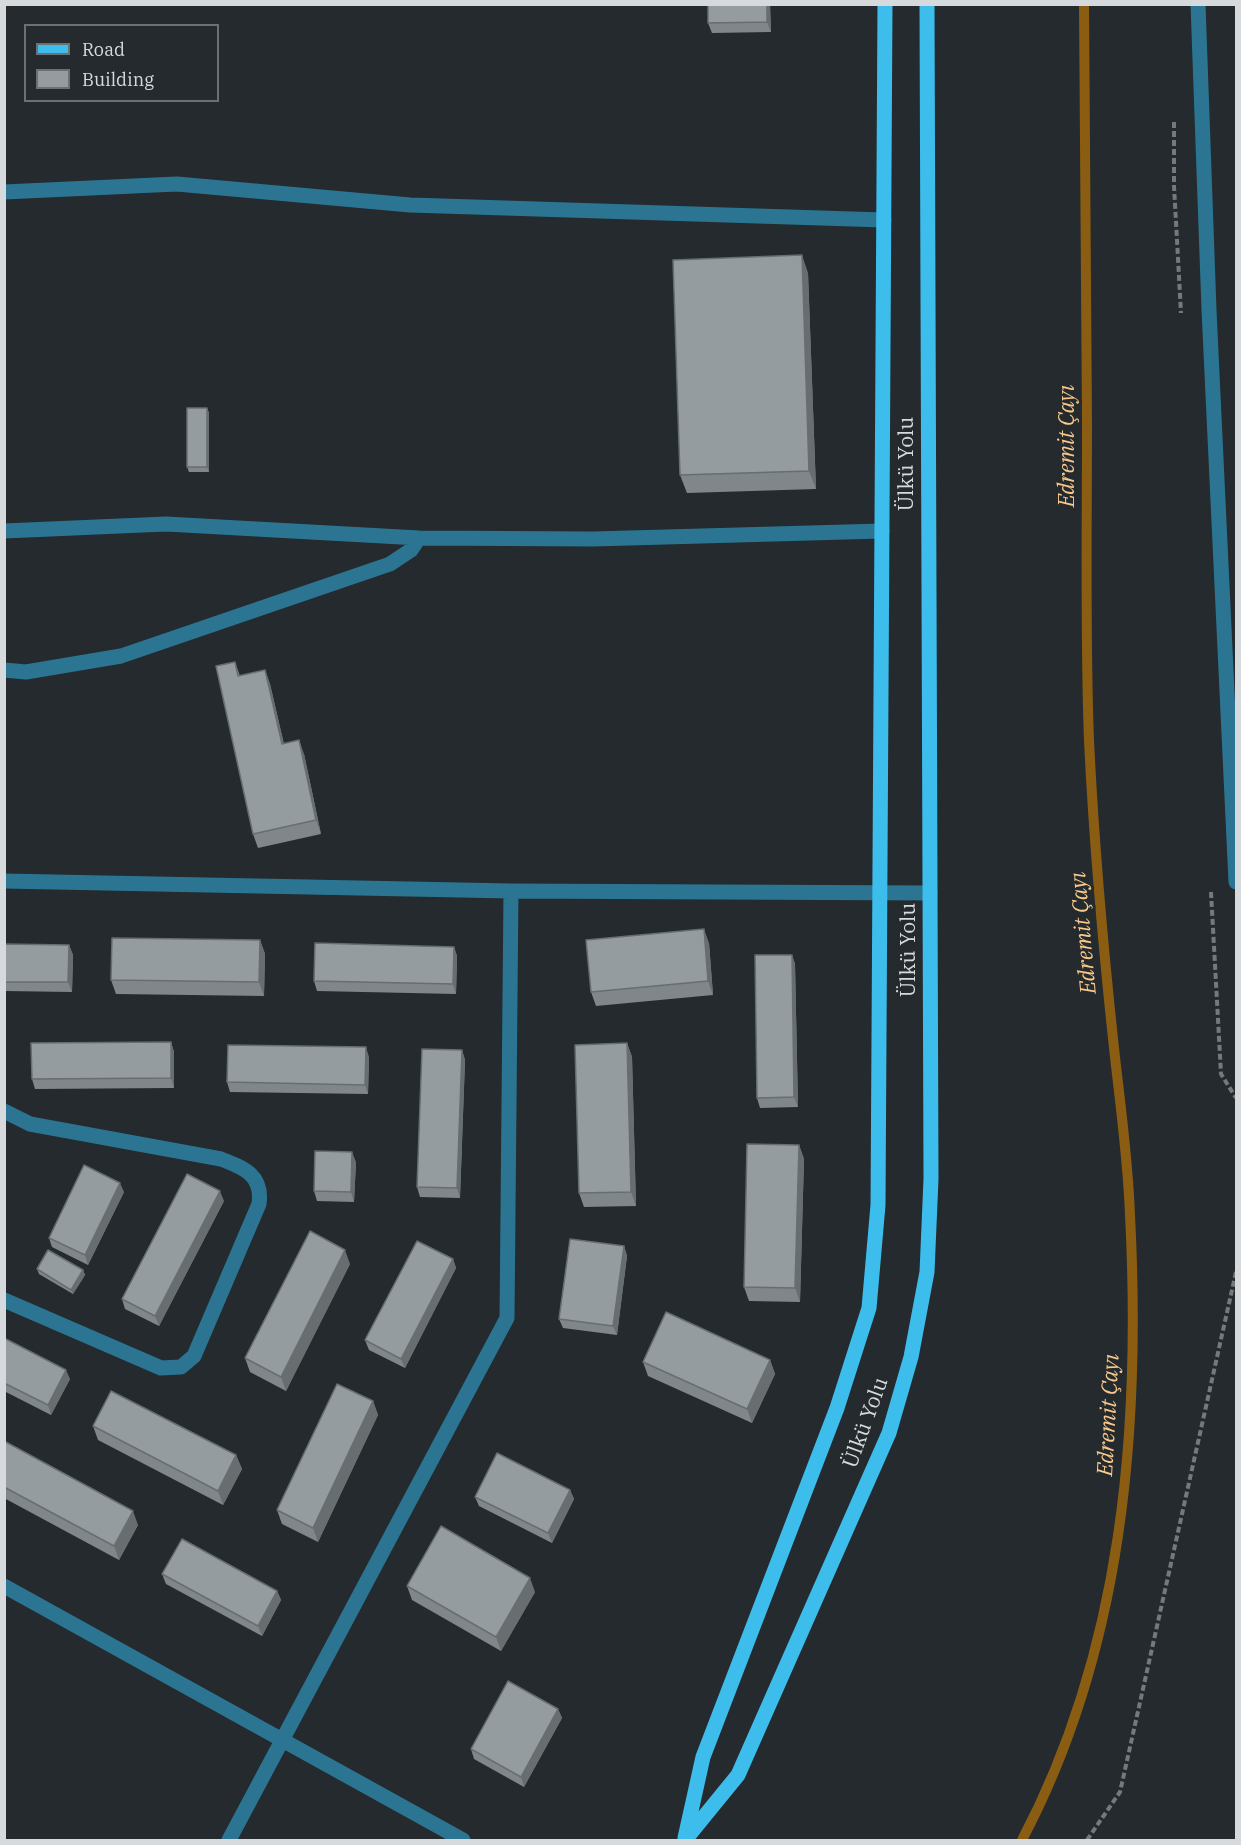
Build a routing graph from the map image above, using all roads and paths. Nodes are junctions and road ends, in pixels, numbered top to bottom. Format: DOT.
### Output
graph roads {
  1 [pos="885,4"];
  2 [pos="927,4"];
  3 [pos="1198,4"];
  4 [pos="4,192"];
  5 [pos="884,220"];
  6 [pos="4,531"];
  7 [pos="882,531"];
  8 [pos="418,538"];
  9 [pos="4,670"];
  10 [pos="4,881"];
  11 [pos="1236,882"];
  12 [pos="511,891"];
  13 [pos="880,892"];
  14 [pos="930,893"];
  15 [pos="4,1111"];
  16 [pos="1236,1272"];
  17 [pos="4,1300"];
  18 [pos="4,1586"];
  19 [pos="282,1742"];
  20 [pos="229,1840"];
  21 [pos="463,1840"];
  22 [pos="685,1840"];
  23 [pos="1087,1840"];
  1 -- 5 [label="main road, Ülkü Yolu"];
  2 -- 14 [label="main road, Ülkü Yolu"];
  3 -- 11 [label="street"];
  4 -- 5 [label="street"];
  5 -- 7 [label="main road, Ülkü Yolu"];
  6 -- 8 [label="street"];
  7 -- 8 [label="street"];
  7 -- 13 [label="main road, Ülkü Yolu"];
  8 -- 9 [label="street"];
  10 -- 12 [label="street"];
  12 -- 13 [label="street"];
  12 -- 19 [label="street"];
  13 -- 14 [label="street"];
  13 -- 22 [label="main road, Ülkü Yolu"];
  14 -- 22 [label="main road, Ülkü Yolu"];
  15 -- 17 [label="street"];
  16 -- 23 [label="path"];
  18 -- 19 [label="street"];
  19 -- 20 [label="street"];
  19 -- 21 [label="street"];
}
